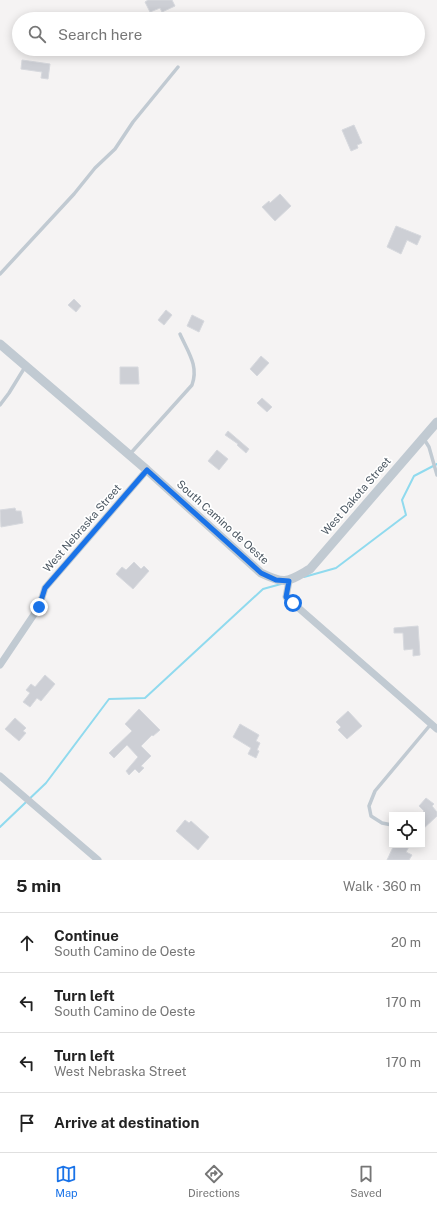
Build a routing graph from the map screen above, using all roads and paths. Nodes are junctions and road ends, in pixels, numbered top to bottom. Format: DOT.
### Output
graph roads {
  1 [pos="178,67"];
  2 [pos="0,274"];
  3 [pos="180,334"];
  4 [pos="0,344"];
  5 [pos="26,366"];
  6 [pos="0,405"];
  7 [pos="437,422"];
  8 [pos="423,437"];
  9 [pos="129,455"];
  10 [pos="147,470"];
  11 [pos="437,475"];
  12 [pos="289,581"];
  13 [pos="0,665"];
  14 [pos="434,726"];
  15 [pos="0,776"];
  16 [pos="389,825"];
  17 [pos="98,860"];
  1 -- 2 [label="lane"];
  3 -- 9 [label="lane"];
  4 -- 5 [label="street, South Camino de Oeste"];
  5 -- 6 [label="lane"];
  5 -- 9 [label="street, South Camino de Oeste"];
  7 -- 8 [label="street, West Dakota Street"];
  8 -- 11 [label="lane"];
  8 -- 12 [label="street, West Dakota Street"];
  9 -- 10 [label="street, South Camino de Oeste"];
  10 -- 12 [label="street, South Camino de Oeste"];
  10 -- 13 [label="street, West Nebraska Street"];
  12 -- 14 [label="street"];
  14 -- 16 [label="lane"];
  15 -- 17 [label="street"];
}
